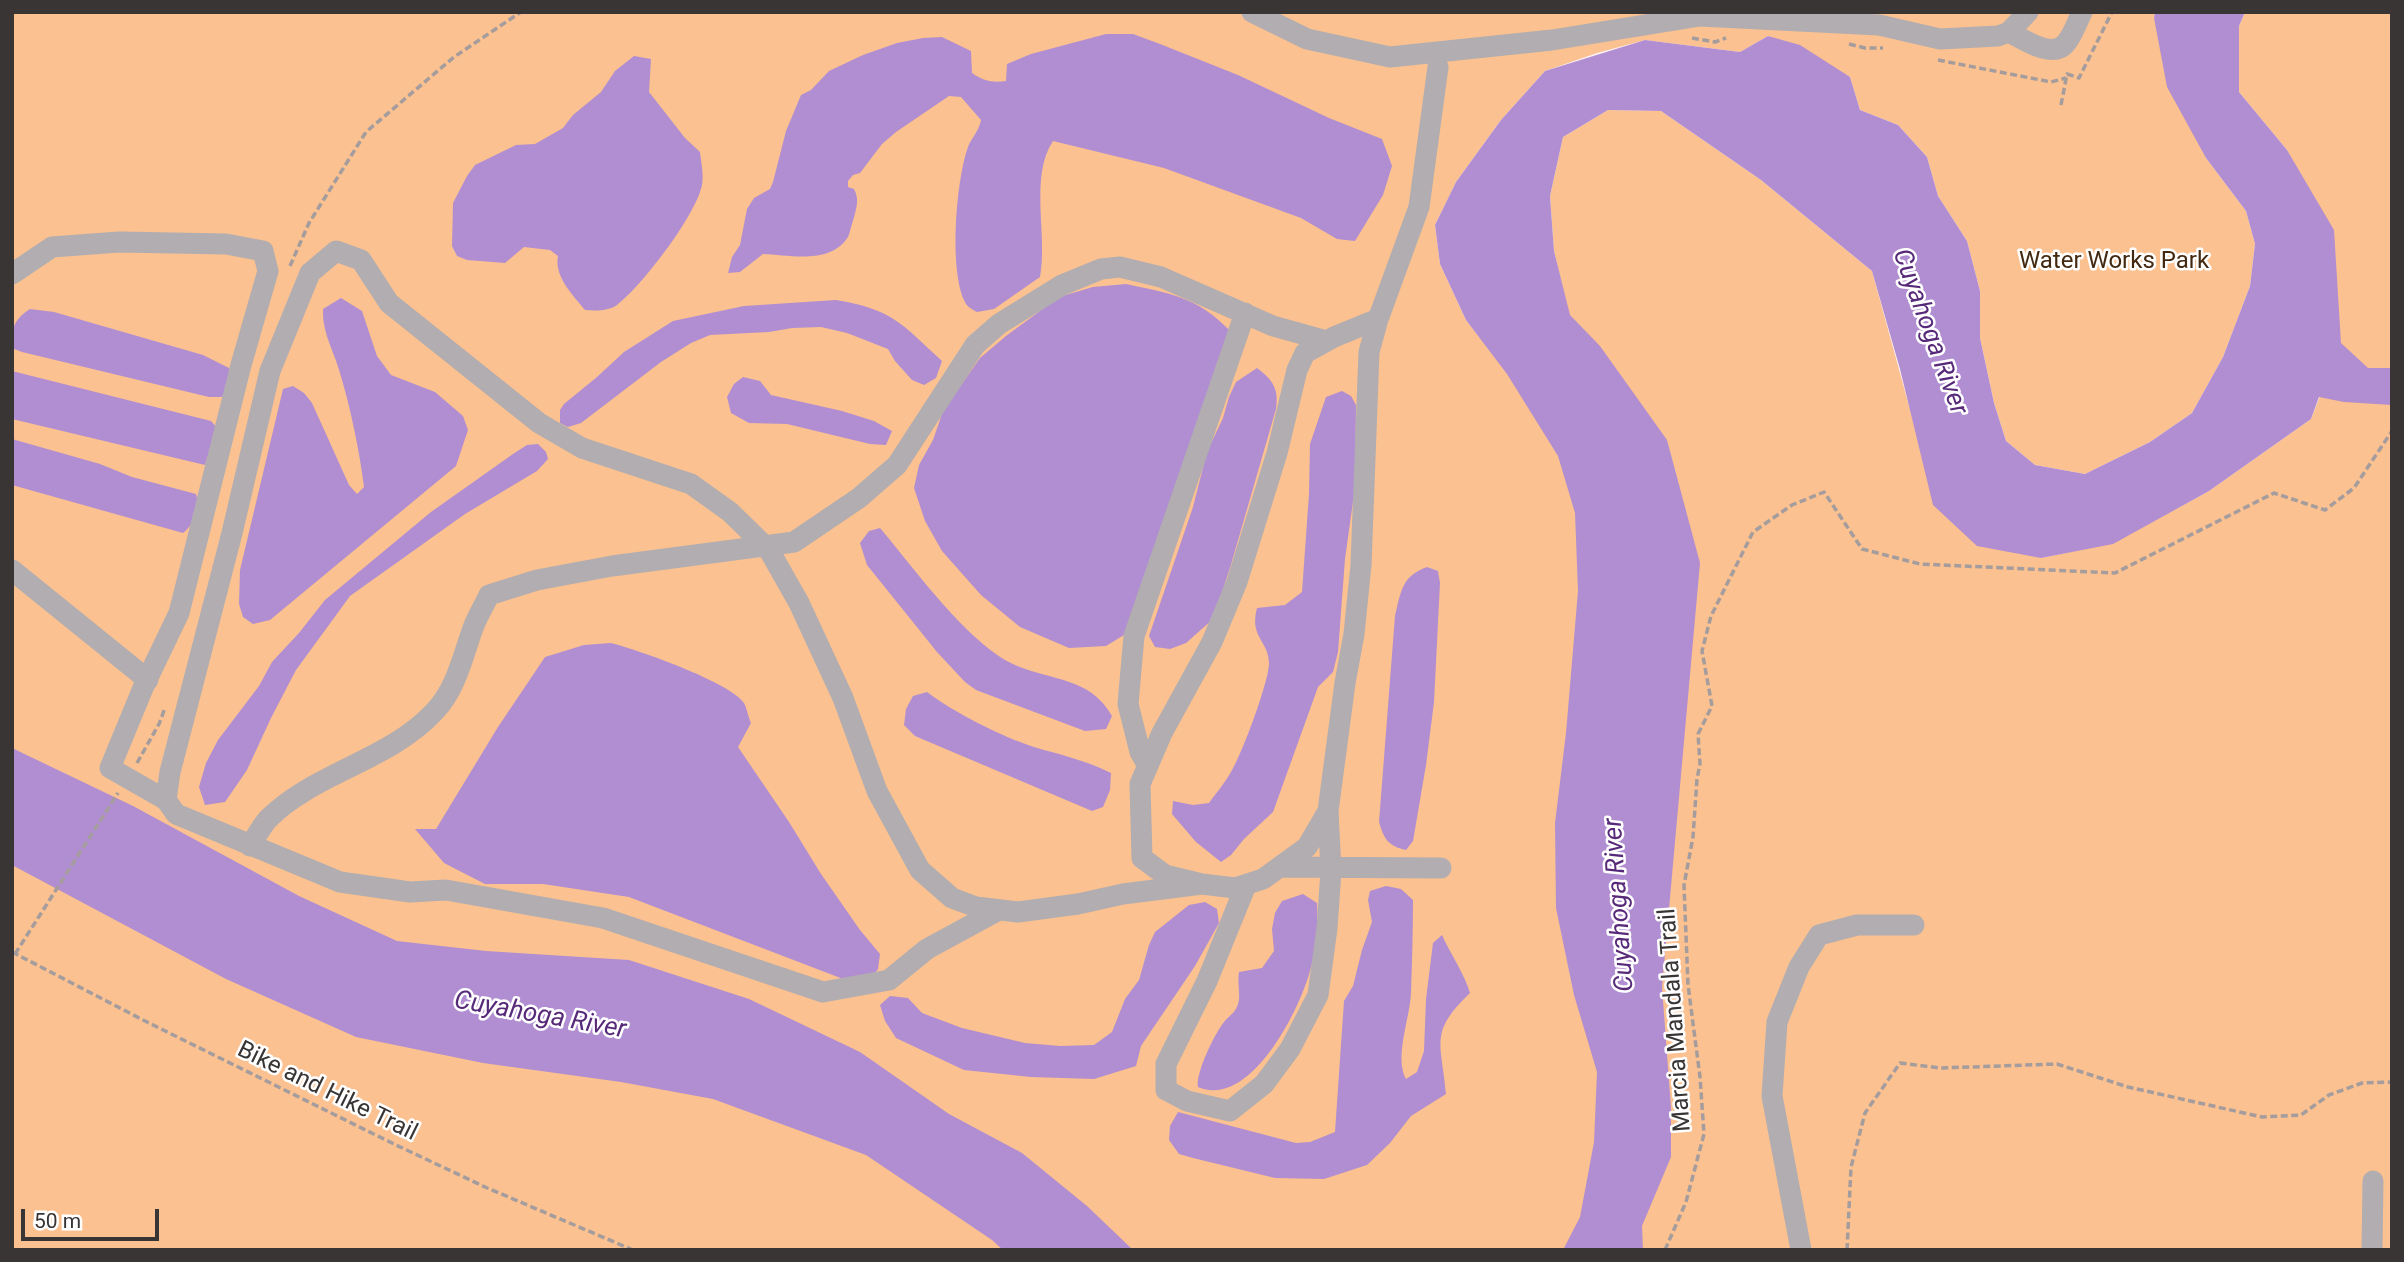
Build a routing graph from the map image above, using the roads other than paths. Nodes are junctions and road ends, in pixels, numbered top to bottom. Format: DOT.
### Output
graph roads {
  1 [pos="1252,12"];
  2 [pos="2028,12"];
  3 [pos="2082,12"];
  4 [pos="2009,32"];
  5 [pos="1438,67"];
  6 [pos="12,274"];
  7 [pos="1245,313"];
  8 [pos="1378,319"];
  9 [pos="1327,341"];
  10 [pos="765,546"];
  11 [pos="12,570"];
  12 [pos="148,680"];
  13 [pos="1148,766"];
  14 [pos="166,800"];
  15 [pos="1328,811"];
  16 [pos="250,846"];
  17 [pos="1280,867"];
  18 [pos="1330,868"];
  19 [pos="1441,868"];
  20 [pos="1202,884"];
  21 [pos="1246,885"];
  22 [pos="997,911"];
  23 [pos="1914,925"];
  24 [pos="2373,1181"];
  25 [pos="1801,1250"];
  26 [pos="2372,1250"];
  1 -- 4 [label="street"];
  2 -- 4 [label="street"];
  3 -- 4 [label="street"];
  5 -- 8 [label="street"];
  6 -- 12 [label="street"];
  7 -- 9 [label="street"];
  7 -- 10 [label="street"];
  7 -- 13 [label="street"];
  8 -- 9 [label="street"];
  8 -- 15 [label="street"];
  9 -- 13 [label="street"];
  10 -- 14 [label="street"];
  10 -- 16 [label="street"];
  10 -- 22 [label="street"];
  11 -- 12 [label="street"];
  12 -- 14 [label="street"];
  13 -- 20 [label="street"];
  14 -- 16 [label="street"];
  15 -- 17 [label="street"];
  15 -- 18 [label="street"];
  16 -- 22 [label="street"];
  17 -- 18 [label="street"];
  17 -- 21 [label="street"];
  18 -- 19 [label="street"];
  18 -- 21 [label="street"];
  20 -- 21 [label="street"];
  20 -- 22 [label="street"];
  23 -- 25 [label="street"];
  24 -- 26 [label="street"];
}
